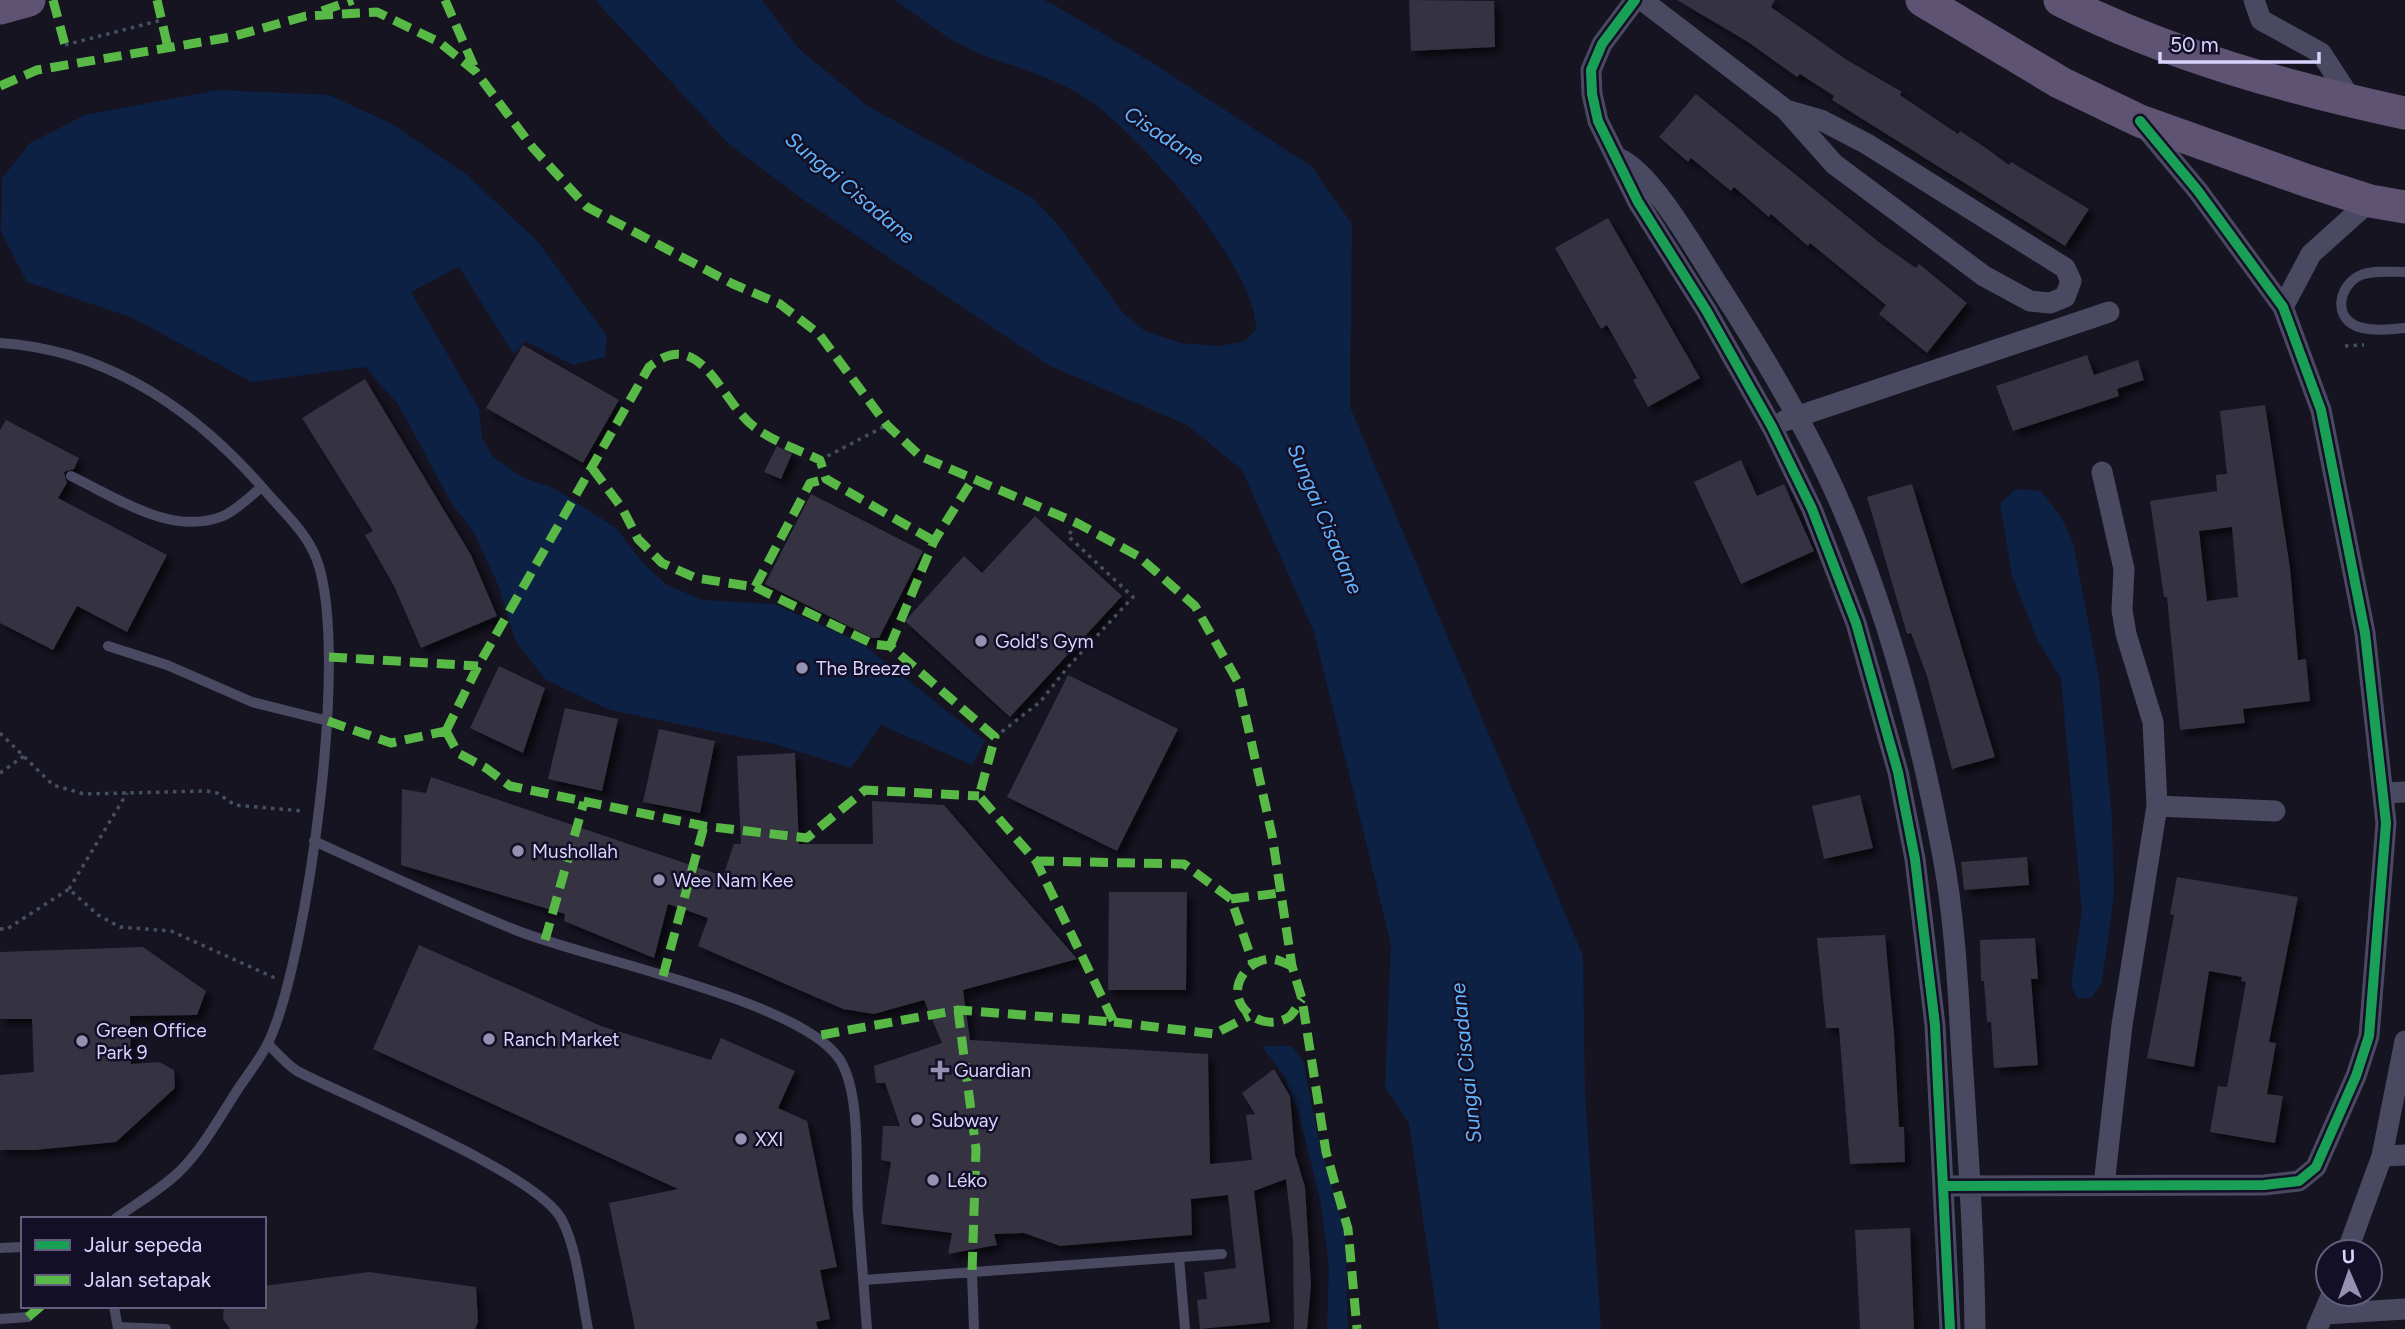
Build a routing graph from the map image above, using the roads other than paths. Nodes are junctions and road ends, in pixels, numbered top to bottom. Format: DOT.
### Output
graph roads {
  1 [pos="29,0"];
  2 [pos="1636,0"];
  3 [pos="1642,0"];
  4 [pos="1922,0"];
  5 [pos="2060,0"];
  6 [pos="2254,0"];
  7 [pos="0,8"];
  8 [pos="2353,102"];
  9 [pos="1786,110"];
  10 [pos="2405,113"];
  11 [pos="2140,121"];
  12 [pos="1618,159"];
  13 [pos="2370,201"];
  14 [pos="2405,207"];
  15 [pos="2405,272"];
  16 [pos="1725,295"];
  17 [pos="2283,307"];
  18 [pos="1706,310"];
  19 [pos="2109,312"];
  20 [pos="2405,328"];
  21 [pos="0,342"];
  22 [pos="1796,415"];
  23 [pos="1773,427"];
  24 [pos="2102,472"];
  25 [pos="71,476"];
  26 [pos="262,487"];
  27 [pos="108,646"];
  28 [pos="1907,705"];
  29 [pos="1882,709"];
  30 [pos="328,721"];
  31 [pos="2405,792"];
  32 [pos="2383,793"];
  33 [pos="2157,806"];
  34 [pos="2275,811"];
  35 [pos="2395,822"];
  36 [pos="314,841"];
  37 [pos="1960,1022"];
  38 [pos="1935,1025"];
  39 [pos="2405,1041"];
  40 [pos="268,1044"];
  41 [pos="2405,1155"];
  42 [pos="2382,1156"];
  43 [pos="1970,1184"];
  44 [pos="2104,1185"];
  45 [pos="1944,1186"];
  46 [pos="118,1217"];
  47 [pos="2352,1238"];
  48 [pos="21,1247"];
  49 [pos="0,1248"];
  50 [pos="1222,1254"];
  51 [pos="1179,1258"];
  52 [pos="972,1273"];
  53 [pos="864,1280"];
  54 [pos="114,1308"];
  55 [pos="2405,1309"];
  56 [pos="28,1317"];
  57 [pos="0,1319"];
  58 [pos="2321,1322"];
  59 [pos="118,1328"];
  60 [pos="166,1329"];
  61 [pos="588,1329"];
  62 [pos="867,1329"];
  63 [pos="974,1329"];
  64 [pos="1185,1329"];
  65 [pos="1950,1329"];
  66 [pos="1975,1329"];
  1 -- 7 [label="main road"];
  2 -- 12 [label="street"];
  3 -- 9 [label="street"];
  4 -- 11 [label="main road"];
  5 -- 8 [label="main road"];
  6 -- 8 [label="street"];
  8 -- 10 [label="main road"];
  9 -- 9 [label="street"];
  11 -- 13 [label="main road"];
  11 -- 17 [label="street"];
  12 -- 16 [label="street"];
  12 -- 18 [label="street"];
  13 -- 14 [label="main road"];
  13 -- 17 [label="street"];
  15 -- 20 [label="lane"];
  16 -- 18 [label="street"];
  16 -- 22 [label="street"];
  17 -- 32 [label="street"];
  18 -- 23 [label="street"];
  19 -- 22 [label="street"];
  21 -- 26 [label="lane"];
  22 -- 23 [label="street"];
  22 -- 28 [label="street"];
  23 -- 29 [label="street"];
  24 -- 33 [label="street"];
  25 -- 26 [label="lane"];
  26 -- 30 [label="lane"];
  27 -- 30 [label="lane"];
  28 -- 29 [label="street"];
  28 -- 37 [label="street"];
  29 -- 38 [label="street"];
  30 -- 36 [label="lane"];
  31 -- 32 [label="street"];
  32 -- 35 [label="street"];
  33 -- 34 [label="street"];
  33 -- 44 [label="street"];
  35 -- 44 [label="street"];
  36 -- 40 [label="lane"];
  36 -- 53 [label="lane"];
  37 -- 38 [label="street"];
  37 -- 43 [label="street"];
  38 -- 45 [label="street"];
  39 -- 42 [label="street"];
  40 -- 46 [label="lane"];
  40 -- 61 [label="lane"];
  41 -- 42 [label="street"];
  42 -- 47 [label="street"];
  43 -- 44 [label="street"];
  43 -- 45 [label="street"];
  43 -- 66 [label="street"];
  45 -- 65 [label="street"];
  48 -- 49 [label="lane"];
  50 -- 51 [label="lane"];
  51 -- 52 [label="lane"];
  51 -- 64 [label="lane"];
  52 -- 53 [label="lane"];
  52 -- 63 [label="lane"];
  53 -- 62 [label="lane"];
  54 -- 59 [label="lane"];
  55 -- 58 [label="street"];
  56 -- 57 [label="lane"];
  59 -- 60 [label="lane"];
}
